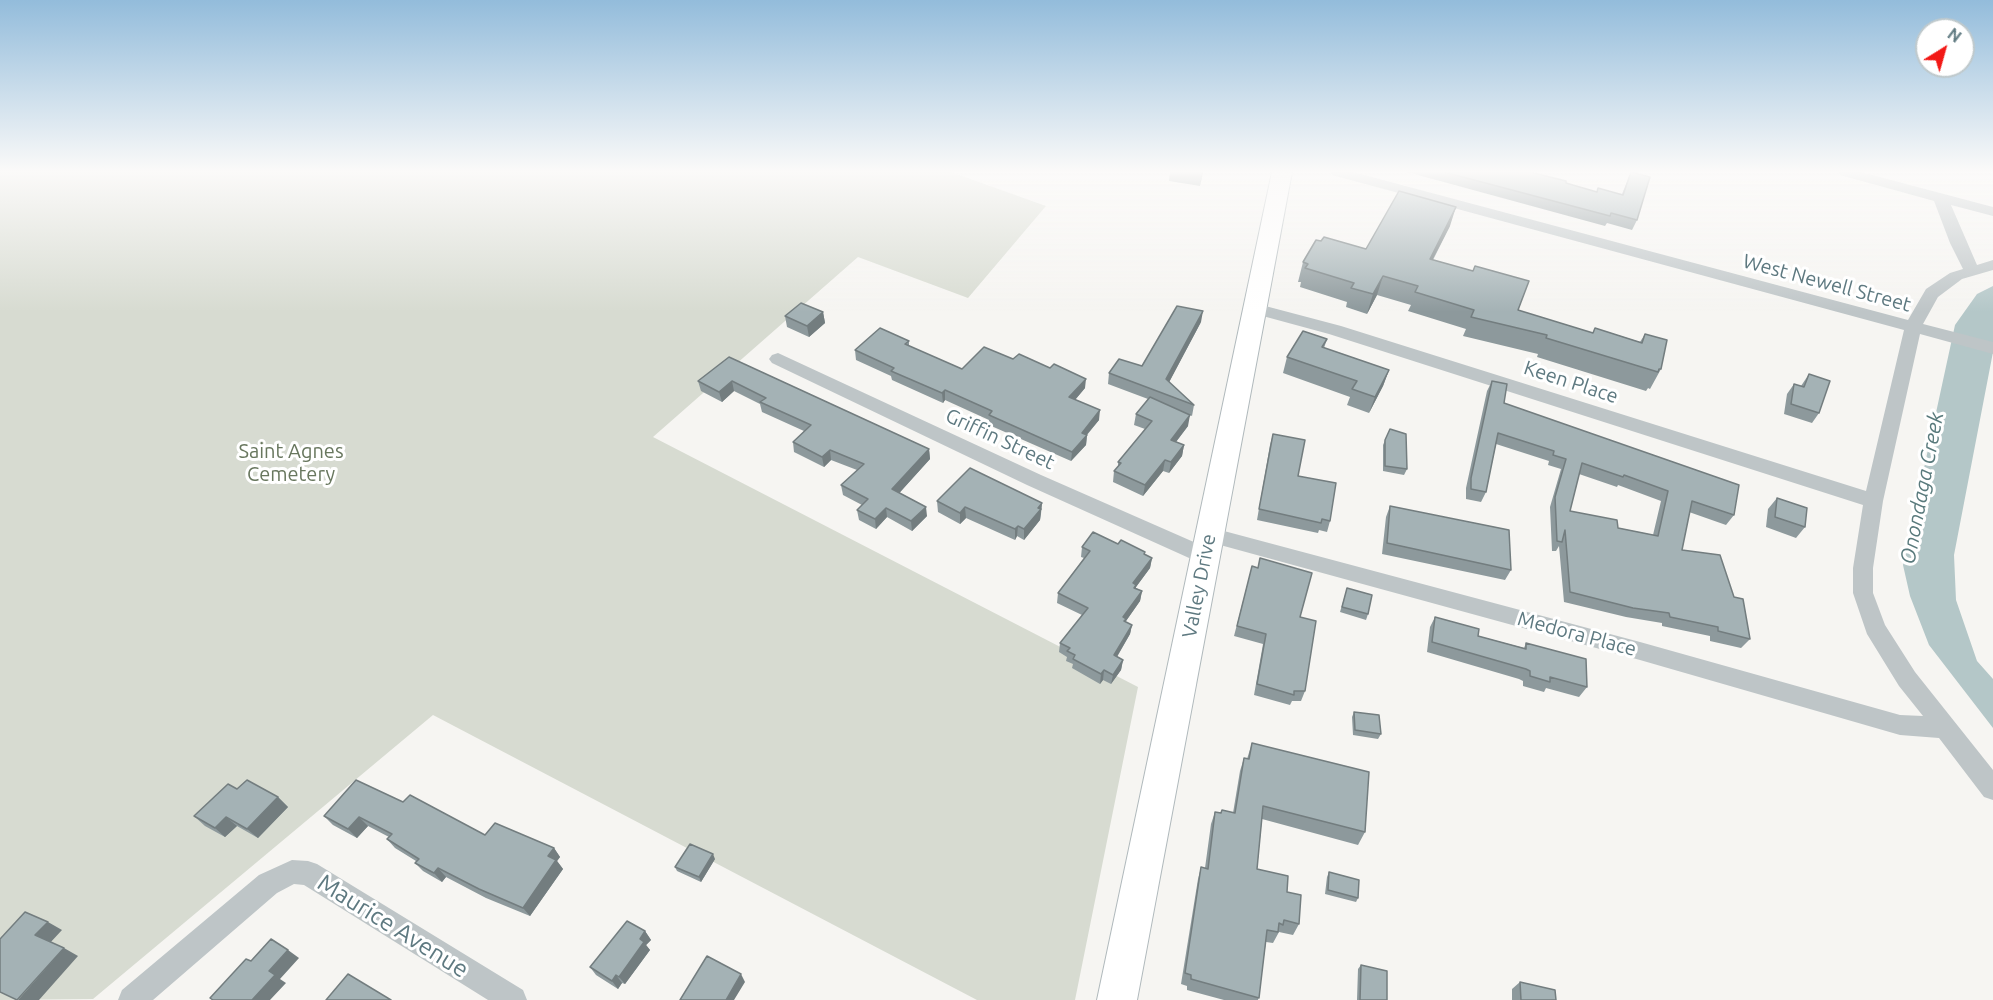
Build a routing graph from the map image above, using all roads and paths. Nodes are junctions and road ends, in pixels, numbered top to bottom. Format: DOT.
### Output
graph roads {
  1 [pos="1272,219"];
  2 [pos="1510,219"];
  3 [pos="1948,219"];
  4 [pos="1993,265"];
  5 [pos="1972,270"];
  6 [pos="1254,308"];
  7 [pos="1913,327"];
  8 [pos="1993,348"];
  9 [pos="778,359"];
  10 [pos="1873,501"];
  11 [pos="1207,545"];
  12 [pos="1946,728"];
  13 [pos="1993,789"];
  14 [pos="132,1000"];
  15 [pos="513,1000"];
  16 [pos="1117,1000"];
  1 -- 6 [label="main road, Valley Drive"];
  2 -- 7 [label="street, West Newell Street"];
  3 -- 5 [label="street"];
  4 -- 5 [label="street"];
  5 -- 7 [label="street"];
  6 -- 10 [label="street, Keen Place"];
  6 -- 11 [label="main road, Valley Drive"];
  7 -- 8 [label="street, West Newell Street"];
  7 -- 10 [label="street"];
  9 -- 11 [label="street, Griffin Street"];
  10 -- 12 [label="street"];
  11 -- 12 [label="street, Medora Place"];
  11 -- 16 [label="main road, Valley Drive"];
  12 -- 13 [label="street"];
  14 -- 15 [label="street, Maurice Avenue"];
}
